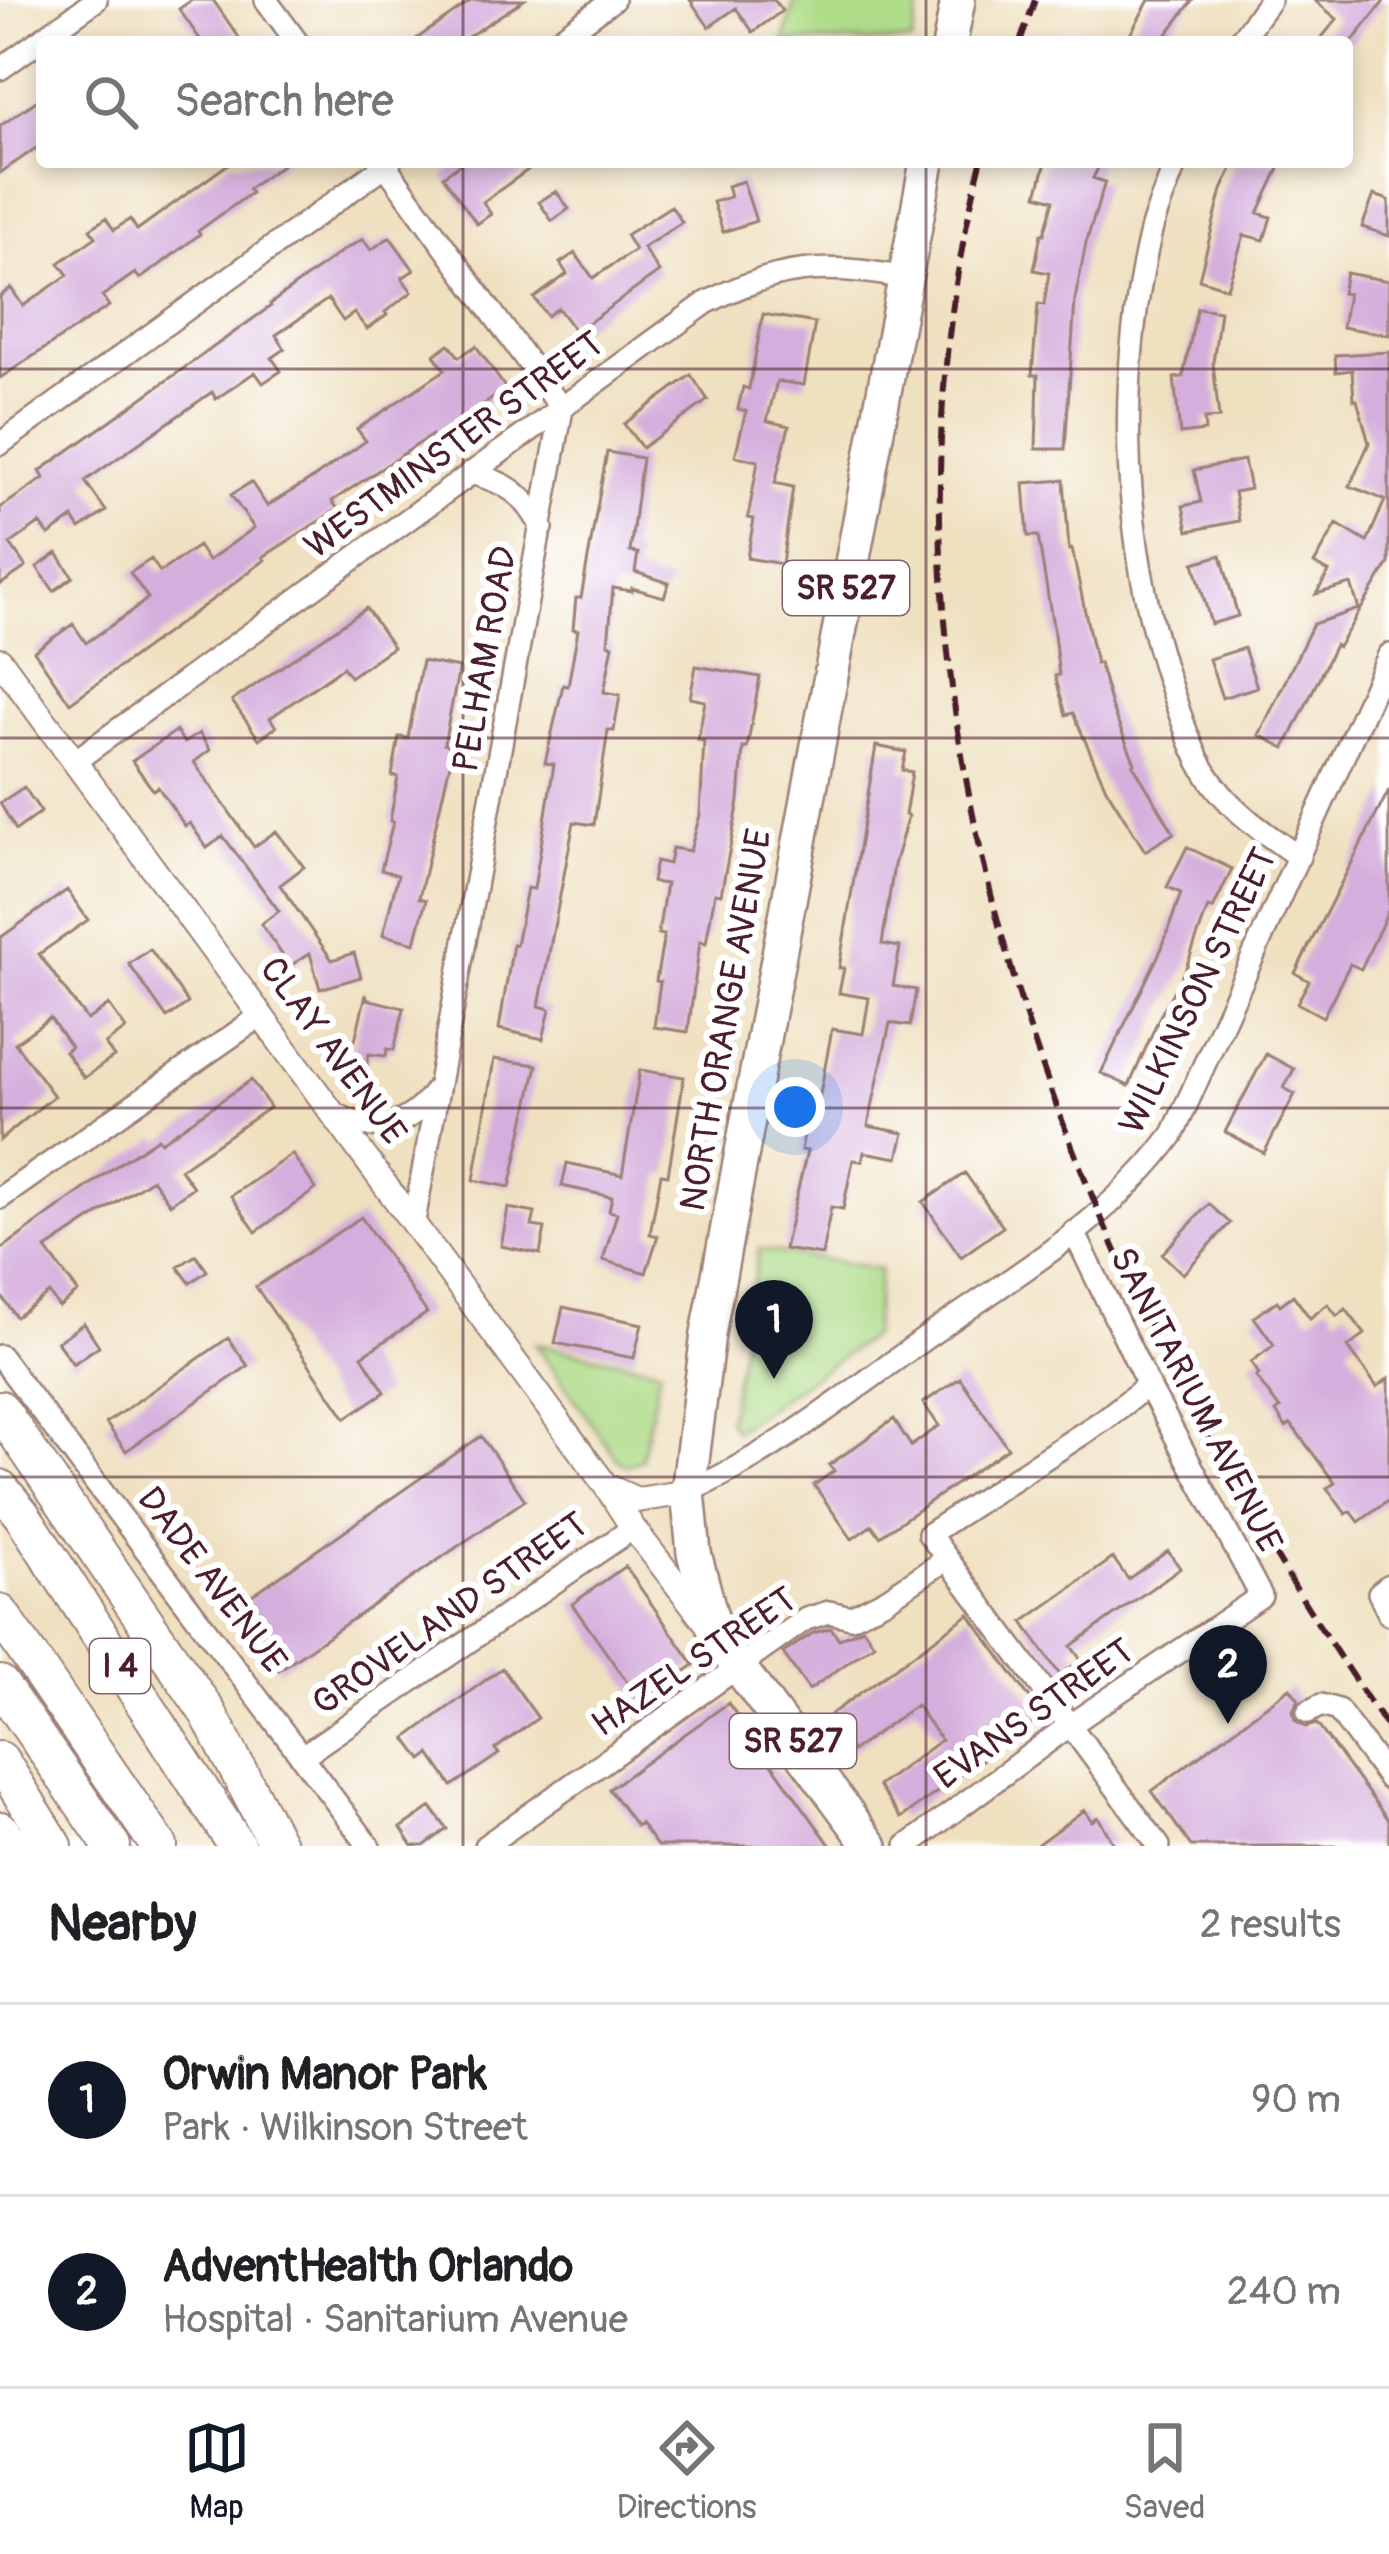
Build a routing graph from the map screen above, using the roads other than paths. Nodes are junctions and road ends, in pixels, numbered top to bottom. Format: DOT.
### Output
graph roads {
  1 [pos="96,0"];
  2 [pos="266,0"];
  3 [pos="613,0"];
  4 [pos="958,0"];
  5 [pos="1270,0"];
  6 [pos="46,36"];
  7 [pos="293,36"];
  8 [pos="563,36"];
  9 [pos="951,36"];
  10 [pos="1243,36"];
  11 [pos="36,43"];
  12 [pos="0,69"];
  13 [pos="379,168"];
  14 [pos="390,168"];
  15 [pos="926,168"];
  16 [pos="1174,168"];
  17 [pos="904,278"];
  18 [pos="562,409"];
  19 [pos="0,444"];
  20 [pos="470,473"];
  21 [pos="542,529"];
  22 [pos="1389,656"];
  23 [pos="0,661"];
  24 [pos="74,761"];
  25 [pos="1299,857"];
  26 [pos="262,1015"];
  27 [pos="439,1086"];
  28 [pos="334,1113"];
  29 [pos="0,1198"];
  30 [pos="414,1221"];
  31 [pos="1074,1232"];
  32 [pos="0,1356"];
  33 [pos="1148,1385"];
  34 [pos="0,1408"];
  35 [pos="606,1486"];
  36 [pos="0,1488"];
  37 [pos="688,1492"];
  38 [pos="633,1528"];
  39 [pos="947,1559"];
  40 [pos="1261,1596"];
  41 [pos="0,1613"];
  42 [pos="716,1636"];
  43 [pos="738,1667"];
  44 [pos="0,1684"];
  45 [pos="1308,1712"];
  46 [pos="1070,1725"];
  47 [pos="304,1755"];
  48 [pos="0,1760"];
  49 [pos="1389,1779"];
  50 [pos="0,1830"];
  51 [pos="13,1846"];
  52 [pos="54,1846"];
  53 [pos="112,1846"];
  54 [pos="159,1846"];
  55 [pos="237,1846"];
  56 [pos="278,1846"];
  57 [pos="369,1846"];
  58 [pos="485,1846"];
  59 [pos="871,1846"];
  60 [pos="907,1846"];
  61 [pos="1159,1846"];
  1 -- 6 [label="street"];
  2 -- 7 [label="street"];
  3 -- 8 [label="street"];
  4 -- 9 [label="main road"];
  5 -- 10 [label="street"];
  11 -- 12 [label="street"];
  13 -- 19 [label="street"];
  14 -- 18 [label="street"];
  15 -- 17 [label="main road, NORTH ORANGE AVENUE / SR 527"];
  16 -- 25 [label="street"];
  17 -- 18 [label="street, WESTMINSTER STREET"];
  17 -- 37 [label="main road, NORTH ORANGE AVENUE / SR 527"];
  18 -- 20 [label="street, WESTMINSTER STREET"];
  18 -- 21 [label="street, PELHAM ROAD"];
  20 -- 21 [label="street"];
  20 -- 24 [label="street, WESTMINSTER STREET"];
  21 -- 27 [label="street, PELHAM ROAD"];
  22 -- 25 [label="street, WILKINSON STREET"];
  23 -- 24 [label="street, CLAY AVENUE"];
  24 -- 26 [label="street, CLAY AVENUE"];
  25 -- 31 [label="street, WILKINSON STREET"];
  26 -- 28 [label="street, CLAY AVENUE"];
  26 -- 29 [label="street"];
  27 -- 28 [label="street"];
  27 -- 30 [label="street, PELHAM ROAD"];
  28 -- 30 [label="street, CLAY AVENUE"];
  30 -- 35 [label="street, CLAY AVENUE"];
  31 -- 33 [label="street, SANITARIUM AVENUE"];
  31 -- 37 [label="street, WILKINSON STREET"];
  32 -- 47 [label="street, DADE AVENUE"];
  33 -- 39 [label="street"];
  33 -- 40 [label="street, SANITARIUM AVENUE"];
  34 -- 56 [label="highway"];
  35 -- 37 [label="street"];
  35 -- 38 [label="street, CLAY AVENUE"];
  36 -- 55 [label="highway, I 4"];
  37 -- 42 [label="main road, NORTH ORANGE AVENUE / SR 527"];
  38 -- 42 [label="street, CLAY AVENUE"];
  38 -- 47 [label="street, GROVELAND STREET"];
  39 -- 43 [label="street, HAZEL STREET"];
  39 -- 46 [label="street"];
  40 -- 46 [label="street, EVANS STREET"];
  41 -- 54 [label="highway"];
  42 -- 43 [label="main road, NORTH ORANGE AVENUE / SR 527"];
  43 -- 58 [label="street, HAZEL STREET"];
  43 -- 59 [label="main road, NORTH ORANGE AVENUE / SR 527"];
  44 -- 53 [label="highway"];
  45 -- 49 [label="street"];
  46 -- 60 [label="street, EVANS STREET"];
  46 -- 61 [label="street"];
  47 -- 57 [label="street, DADE AVENUE"];
  48 -- 52 [label="highway"];
  50 -- 51 [label="highway"];
}
